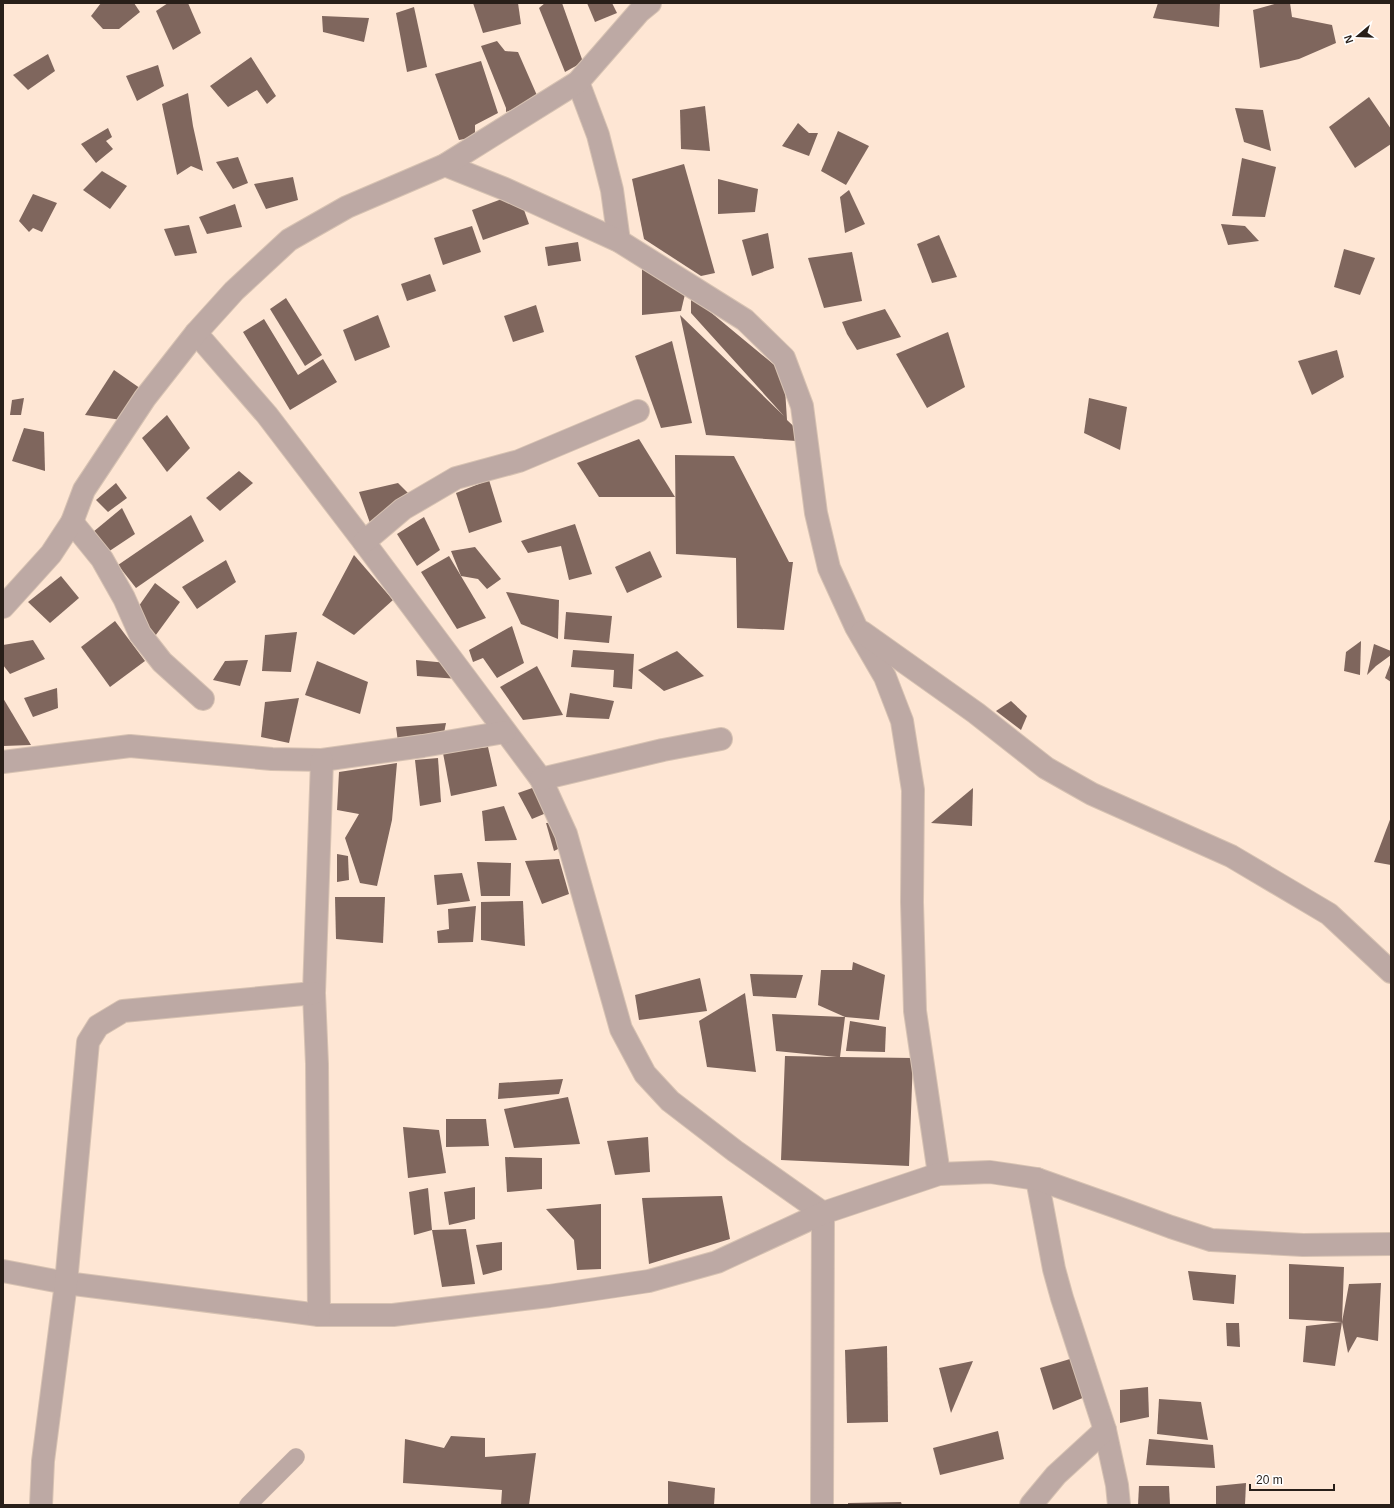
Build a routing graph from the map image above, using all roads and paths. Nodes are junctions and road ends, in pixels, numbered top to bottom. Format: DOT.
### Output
graph roads {
  1 [pos="650,3"];
  2 [pos="578,82"];
  3 [pos="445,165"];
  4 [pos="619,241"];
  5 [pos="196,333"];
  6 [pos="638,411"];
  7 [pos="72,522"];
  8 [pos="364,542"];
  9 [pos="3,607"];
  10 [pos="856,627"];
  11 [pos="203,699"];
  12 [pos="505,732"];
  13 [pos="721,739"];
  14 [pos="322,760"];
  15 [pos="3,762"];
  16 [pos="540,779"];
  17 [pos="1391,972"];
  18 [pos="314,993"];
  19 [pos="939,1174"];
  20 [pos="1037,1180"];
  21 [pos="823,1213"];
  22 [pos="1391,1244"];
  23 [pos="3,1271"];
  24 [pos="66,1283"];
  25 [pos="319,1315"];
  26 [pos="1105,1430"];
  27 [pos="296,1457"];
  28 [pos="41,1505"];
  29 [pos="248,1505"];
  30 [pos="822,1505"];
  31 [pos="1031,1505"];
  32 [pos="1119,1505"];
  1 -- 2 [label="street"];
  2 -- 3 [label="street"];
  2 -- 4 [label="street"];
  3 -- 4 [label="street"];
  3 -- 5 [label="street"];
  4 -- 10 [label="street"];
  5 -- 7 [label="street"];
  5 -- 8 [label="street"];
  6 -- 8 [label="street"];
  7 -- 9 [label="street"];
  7 -- 11 [label="street"];
  8 -- 12 [label="street"];
  10 -- 17 [label="street"];
  10 -- 19 [label="street"];
  12 -- 14 [label="street"];
  12 -- 16 [label="street"];
  13 -- 16 [label="street"];
  14 -- 15 [label="street"];
  14 -- 18 [label="street"];
  16 -- 21 [label="street"];
  18 -- 24 [label="street"];
  18 -- 25 [label="street"];
  19 -- 20 [label="street"];
  19 -- 21 [label="street"];
  20 -- 22 [label="street"];
  20 -- 26 [label="street"];
  21 -- 25 [label="street"];
  21 -- 30 [label="street"];
  23 -- 24 [label="street"];
  24 -- 25 [label="street"];
  24 -- 28 [label="street"];
  26 -- 31 [label="street"];
  26 -- 32 [label="street"];
  27 -- 29 [label="lane"];
}
